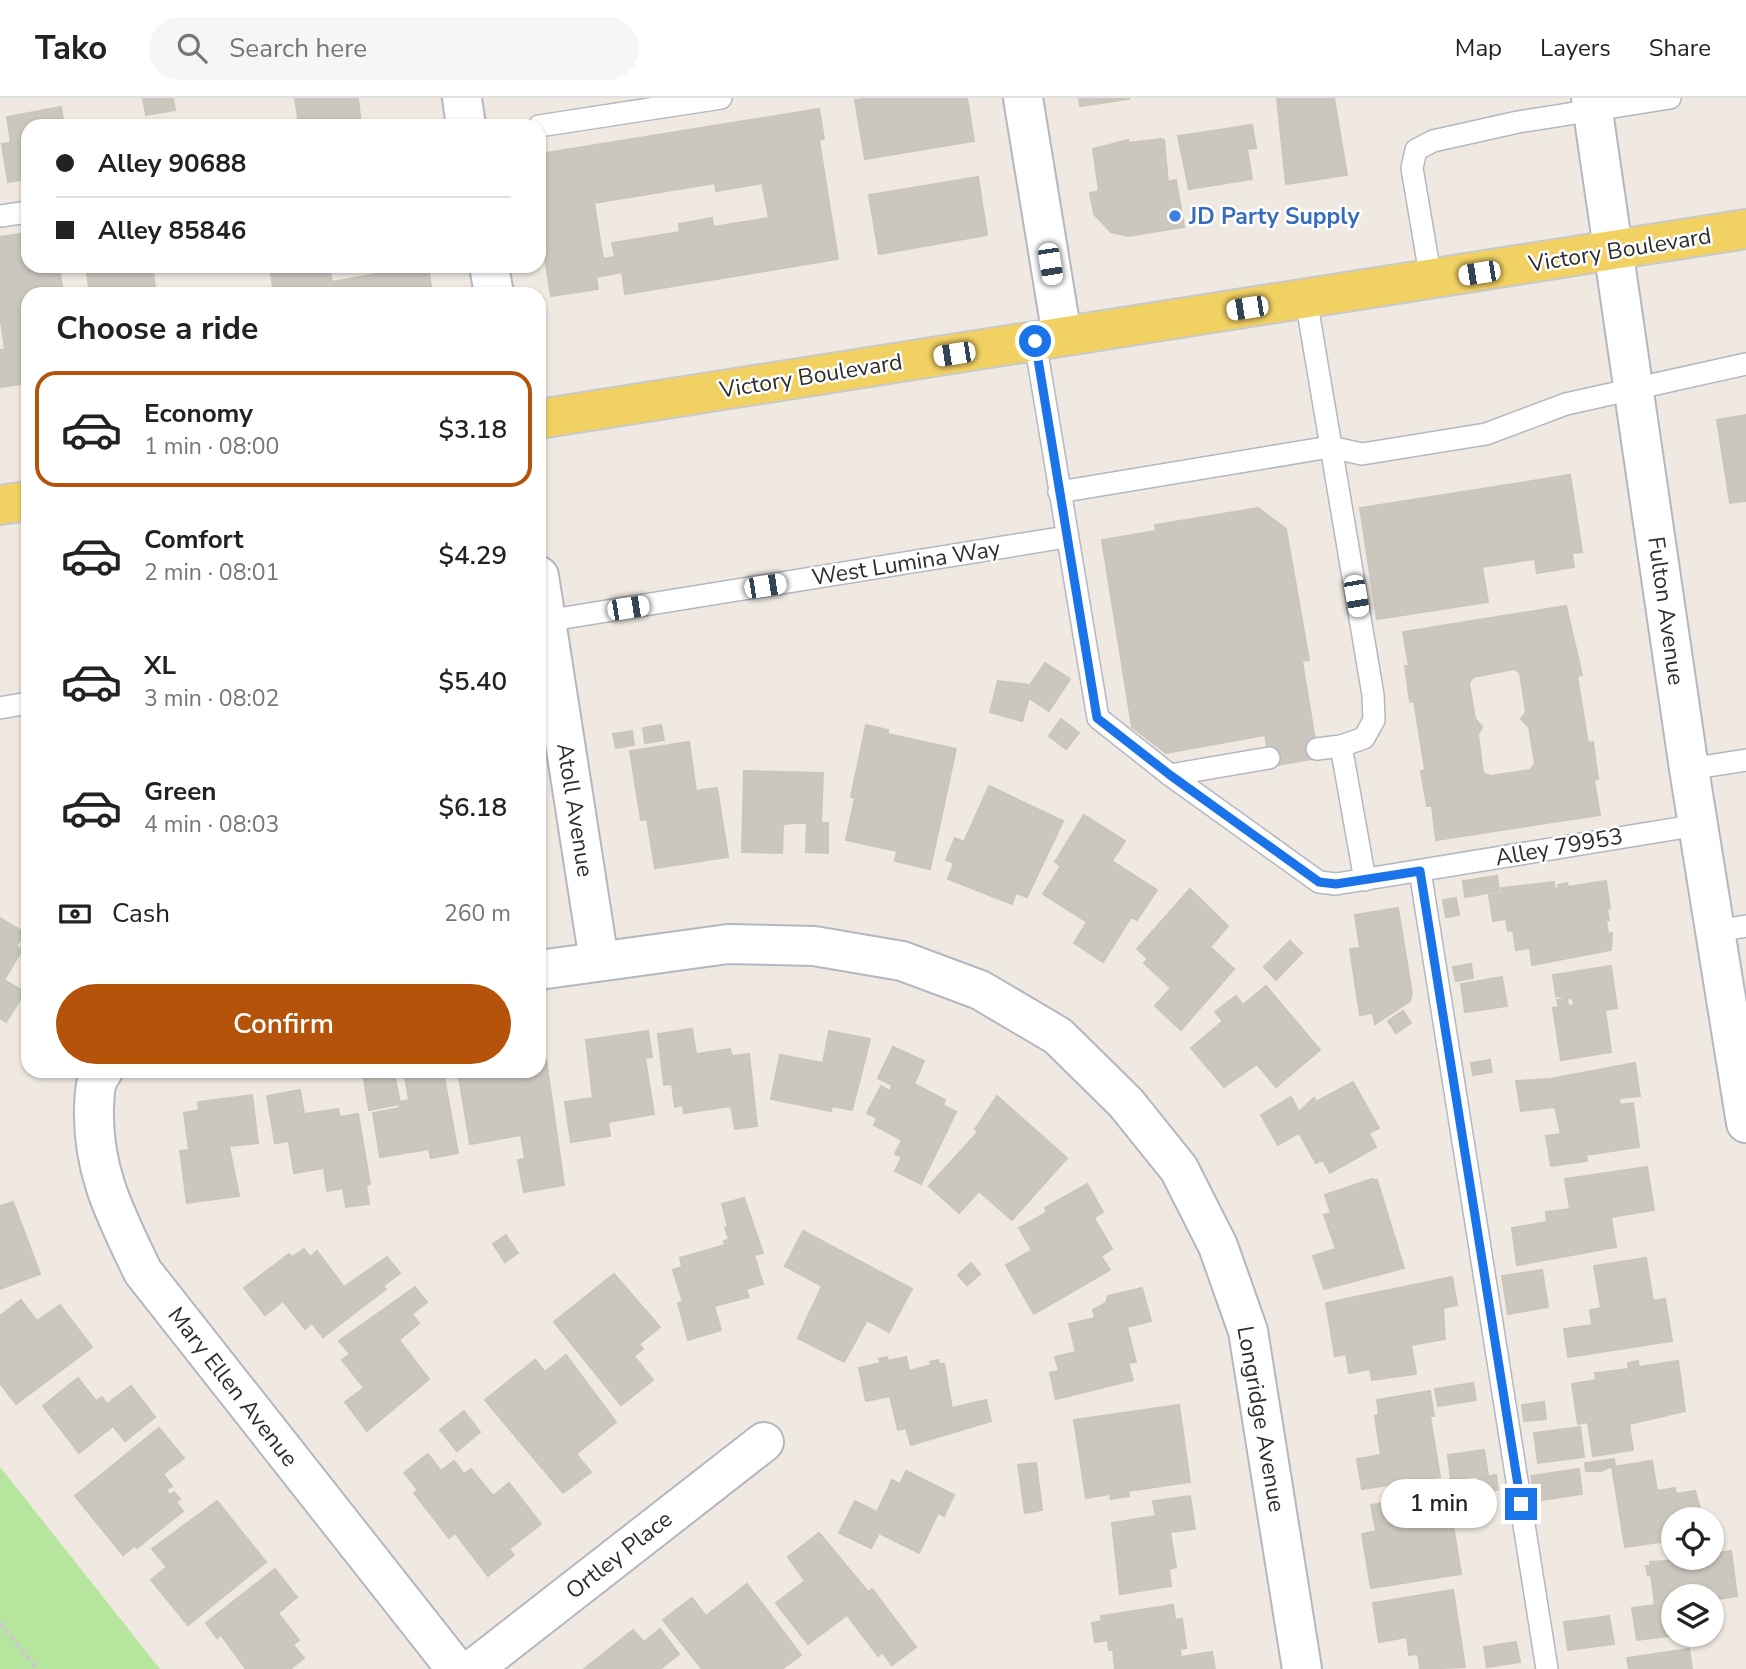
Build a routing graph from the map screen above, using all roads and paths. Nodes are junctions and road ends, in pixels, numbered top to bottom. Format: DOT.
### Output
graph roads {
  1 [pos="462,98"];
  2 [pos="721,98"];
  3 [pos="1023,98"];
  4 [pos="1670,98"];
  5 [pos="1592,103"];
  6 [pos="465,119"];
  7 [pos="546,125"];
  8 [pos="21,213"];
  9 [pos="0,216"];
  10 [pos="1746,229"];
  11 [pos="1615,251"];
  12 [pos="1431,280"];
  13 [pos="1306,299"];
  14 [pos="1049,339"];
  15 [pos="1746,364"];
  16 [pos="1633,387"];
  17 [pos="546,418"];
  18 [pos="1330,447"];
  19 [pos="1059,492"];
  20 [pos="21,502"];
  21 [pos="0,505"];
  22 [pos="1066,537"];
  23 [pos="546,621"];
  24 [pos="546,646"];
  25 [pos="21,704"];
  26 [pos="0,708"];
  27 [pos="1341,746"];
  28 [pos="1317,749"];
  29 [pos="1269,758"];
  30 [pos="1746,760"];
  31 [pos="1689,769"];
  32 [pos="1170,775"];
  33 [pos="1698,824"];
  34 [pos="1420,871"];
  35 [pos="1365,880"];
  36 [pos="1730,928"];
  37 [pos="599,961"];
  38 [pos="546,970"];
  39 [pos="97,1078"];
  40 [pos="1745,1111"];
  41 [pos="764,1442"];
  42 [pos="0,1623"];
  43 [pos="37,1669"];
  44 [pos="456,1669"];
  45 [pos="473,1669"];
  46 [pos="1302,1669"];
  47 [pos="1547,1669"];
  1 -- 6 [label="street"];
  2 -- 7 [label="lane"];
  3 -- 14 [label="street"];
  4 -- 5 [label="lane"];
  5 -- 11 [label="street, Fulton Avenue"];
  5 -- 12 [label="lane"];
  8 -- 9 [label="lane"];
  10 -- 11 [label="main road, Victory Boulevard"];
  11 -- 12 [label="main road, Victory Boulevard"];
  11 -- 16 [label="street, Fulton Avenue"];
  12 -- 13 [label="main road, Victory Boulevard"];
  13 -- 14 [label="main road, Victory Boulevard"];
  13 -- 18 [label="lane"];
  14 -- 17 [label="main road, Victory Boulevard"];
  14 -- 19 [label="lane, Alley 79953"];
  15 -- 16 [label="lane"];
  16 -- 18 [label="lane"];
  16 -- 31 [label="street, Fulton Avenue"];
  18 -- 19 [label="lane"];
  18 -- 27 [label="lane"];
  19 -- 22 [label="lane, Alley 79953"];
  20 -- 21 [label="main road"];
  22 -- 23 [label="lane, West Lumina Way"];
  22 -- 32 [label="lane, Alley 79953"];
  24 -- 37 [label="street, Atoll Avenue"];
  25 -- 26 [label="lane"];
  27 -- 28 [label="lane"];
  27 -- 35 [label="lane"];
  29 -- 32 [label="lane"];
  30 -- 31 [label="lane"];
  31 -- 33 [label="street, Fulton Avenue"];
  32 -- 35 [label="lane, Alley 79953"];
  33 -- 34 [label="lane, Alley 79953"];
  33 -- 36 [label="street, Fulton Avenue"];
  34 -- 35 [label="lane, Alley 79953"];
  34 -- 47 [label="lane"];
  36 -- 40 [label="street, Fulton Avenue"];
  37 -- 38 [label="street"];
  37 -- 46 [label="street, Longridge Avenue"];
  39 -- 44 [label="street, Mary Ellen Avenue"];
  41 -- 45 [label="street, Ortley Place"];
  42 -- 43 [label="path"];
}
